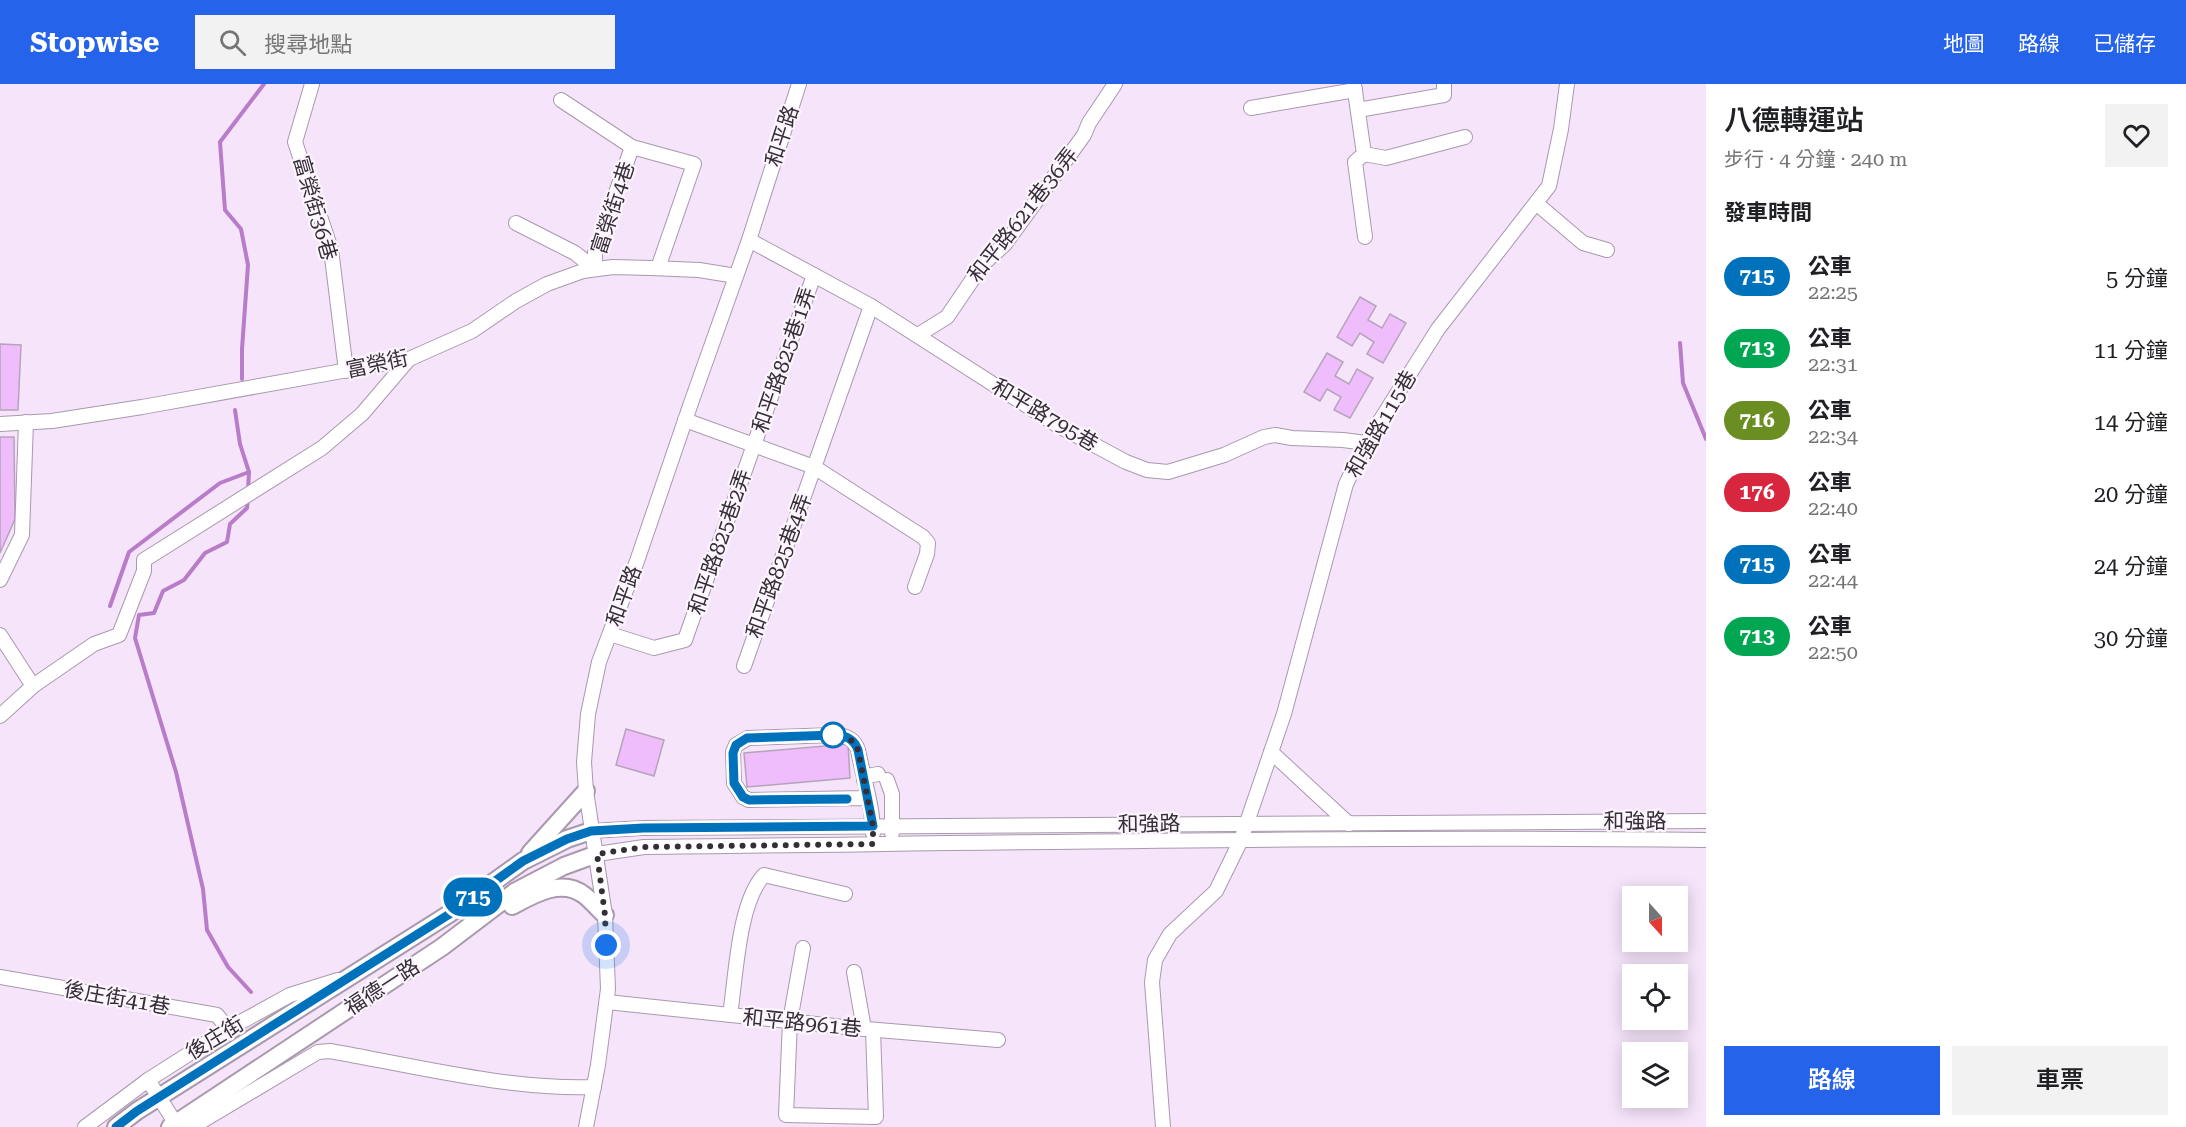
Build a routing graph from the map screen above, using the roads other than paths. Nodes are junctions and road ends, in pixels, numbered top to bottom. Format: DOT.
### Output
graph roads {
  1 [pos="312,84"];
  2 [pos="1115,84"];
  3 [pos="1444,84"];
  4 [pos="1567,84"];
  5 [pos="796,85"];
  6 [pos="1355,87"];
  7 [pos="561,100"];
  8 [pos="1251,108"];
  9 [pos="1358,110"];
  10 [pos="1465,137"];
  11 [pos="632,147"];
  12 [pos="1364,154"];
  13 [pos="1536,203"];
  14 [pos="516,223"];
  15 [pos="1365,237"];
  16 [pos="749,240"];
  17 [pos="1607,250"];
  18 [pos="658,268"];
  19 [pos="595,269"];
  20 [pos="814,275"];
  21 [pos="736,276"];
  22 [pos="872,306"];
  23 [pos="918,335"];
  24 [pos="409,358"];
  25 [pos="346,371"];
  26 [pos="685,420"];
  27 [pos="26,422"];
  28 [pos="0,424"];
  29 [pos="1366,443"];
  30 [pos="754,445"];
  31 [pos="814,466"];
  32 [pos="0,580"];
  33 [pos="915,587"];
  34 [pos="610,634"];
  35 [pos="0,635"];
  36 [pos="744,666"];
  37 [pos="33,686"];
  38 [pos="0,716"];
  39 [pos="1271,752"];
  40 [pos="864,780"];
  41 [pos="586,791"];
  42 [pos="868,798"];
  43 [pos="1706,821"];
  44 [pos="1348,824"];
  45 [pos="873,826"];
  46 [pos="892,826"];
  47 [pos="591,831"];
  48 [pos="1244,832"];
  49 [pos="1706,840"];
  50 [pos="873,844"];
  51 [pos="892,844"];
  52 [pos="597,854"];
  53 [pos="523,861"];
  54 [pos="844,894"];
  55 [pos="605,915"];
  56 [pos="442,947"];
  57 [pos="803,948"];
  58 [pos="854,972"];
  59 [pos="0,976"];
  60 [pos="352,976"];
  61 [pos="607,1002"];
  62 [pos="730,1015"];
  63 [pos="790,1022"];
  64 [pos="228,1029"];
  65 [pos="868,1029"];
  66 [pos="998,1040"];
  67 [pos="148,1080"];
  68 [pos="594,1088"];
  69 [pos="159,1097"];
  70 [pos="175,1126"];
  71 [pos="85,1127"];
  72 [pos="116,1127"];
  73 [pos="192,1127"];
  74 [pos="586,1127"];
  75 [pos="1163,1127"];
  1 -- 25 [label="street, 富榮街36巷"];
  2 -- 23 [label="street, 和平路621巷36弄"];
  3 -- 9 [label="street"];
  4 -- 13 [label="street, 和強路115巷"];
  5 -- 16 [label="street, 和平路"];
  6 -- 8 [label="street"];
  6 -- 9 [label="street"];
  7 -- 11 [label="street"];
  9 -- 12 [label="street"];
  10 -- 12 [label="street"];
  11 -- 18 [label="street"];
  11 -- 19 [label="street, 富榮街4巷"];
  12 -- 15 [label="street"];
  13 -- 17 [label="street"];
  13 -- 29 [label="street, 和強路115巷"];
  14 -- 19 [label="street"];
  16 -- 20 [label="street, 和平路795巷"];
  16 -- 21 [label="street, 和平路"];
  18 -- 19 [label="street, 富榮街"];
  18 -- 21 [label="street, 富榮街"];
  19 -- 24 [label="street, 富榮街"];
  20 -- 22 [label="street, 和平路795巷"];
  20 -- 30 [label="street, 和平路825巷1弄"];
  21 -- 26 [label="street, 和平路"];
  22 -- 23 [label="street, 和平路795巷"];
  22 -- 31 [label="street, 和平路825巷4弄"];
  23 -- 29 [label="street, 和平路795巷"];
  24 -- 25 [label="street, 富榮街"];
  24 -- 37 [label="street"];
  25 -- 27 [label="street, 富榮街"];
  26 -- 30 [label="street"];
  26 -- 34 [label="street, 和平路"];
  27 -- 28 [label="street, 富榮街"];
  27 -- 32 [label="street"];
  29 -- 39 [label="street, 和強路115巷"];
  30 -- 31 [label="street"];
  30 -- 34 [label="street, 和平路825巷2弄"];
  31 -- 33 [label="street"];
  31 -- 36 [label="street, 和平路825巷4弄"];
  34 -- 41 [label="street, 和平路"];
  35 -- 37 [label="street"];
  37 -- 38 [label="street"];
  39 -- 44 [label="street"];
  39 -- 48 [label="street, 和強路115巷"];
  40 -- 42 [label="street"];
  40 -- 42 [label="street"];
  40 -- 46 [label="street"];
  41 -- 47 [label="street, 和平路"];
  41 -- 53 [label="main road"];
  42 -- 45 [label="street"];
  43 -- 44 [label="street, 和強路"];
  44 -- 48 [label="street, 和強路"];
  45 -- 46 [label="street, 和強路"];
  45 -- 47 [label="street, 和強路"];
  45 -- 50 [label="street"];
  46 -- 48 [label="street, 和強路"];
  46 -- 51 [label="street"];
  47 -- 52 [label="street, 和平路"];
  47 -- 53 [label="main road, 福德一路"];
  48 -- 49 [label="street, 和強路"];
  48 -- 51 [label="street, 和強路"];
  48 -- 75 [label="street, 和強路115巷"];
  50 -- 51 [label="street, 和強路"];
  50 -- 52 [label="street, 和強路"];
  52 -- 55 [label="street, 和平路"];
  52 -- 56 [label="main road, 福德一路"];
  53 -- 60 [label="main road, 福德一路"];
  54 -- 62 [label="street"];
  55 -- 56 [label="main road"];
  55 -- 61 [label="street, 和平路"];
  56 -- 70 [label="main road, 福德一路"];
  57 -- 63 [label="street"];
  58 -- 65 [label="street"];
  59 -- 64 [label="street, 後庄街41巷"];
  60 -- 64 [label="street, 後庄街"];
  60 -- 69 [label="main road, 福德一路"];
  61 -- 62 [label="street, 和平路961巷"];
  61 -- 68 [label="street, 和平路"];
  62 -- 63 [label="street, 和平路961巷"];
  63 -- 65 [label="street, 和平路961巷"];
  63 -- 65 [label="street"];
  64 -- 67 [label="street, 後庄街"];
  65 -- 66 [label="street, 和平路961巷"];
  67 -- 69 [label="street"];
  67 -- 71 [label="street, 後庄街"];
  68 -- 73 [label="street"];
  68 -- 74 [label="street, 和平路"];
  69 -- 70 [label="street"];
  69 -- 72 [label="main road, 福德一路"];
}
